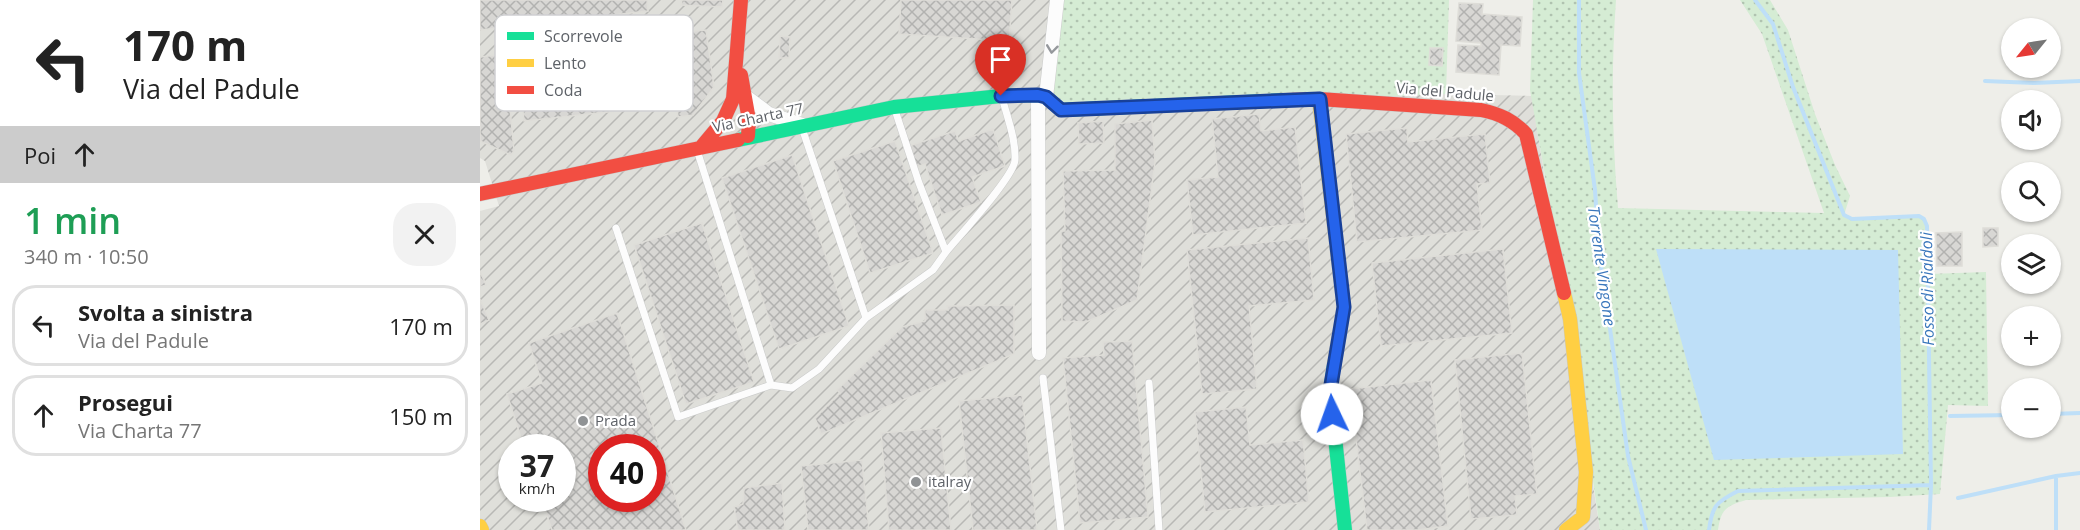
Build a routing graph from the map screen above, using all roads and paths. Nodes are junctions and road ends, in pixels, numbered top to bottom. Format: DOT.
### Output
graph roads {
  1 [pos="741,0"];
  2 [pos="1057,0"];
  3 [pos="1001,96"];
  4 [pos="1042,96"];
  5 [pos="739,97"];
  6 [pos="1320,99"];
  7 [pos="894,107"];
  8 [pos="801,125"];
  9 [pos="748,136"];
  10 [pos="699,147"];
  11 [pos="480,194"];
  12 [pos="616,228"];
  13 [pos="946,252"];
  14 [pos="866,318"];
  15 [pos="1039,353"];
  16 [pos="1043,378"];
  17 [pos="1149,383"];
  18 [pos="771,385"];
  19 [pos="1062,530"];
  20 [pos="1159,530"];
  21 [pos="1345,530"];
  22 [pos="1566,530"];
  1 -- 5 [label="street"];
  2 -- 4 [label="street, one-way"];
  3 -- 4 [label="street, Via Charta 77"];
  3 -- 7 [label="street, Via Charta 77"];
  3 -- 13 [label="lane"];
  4 -- 6 [label="street, Via del Padule"];
  4 -- 15 [label="street"];
  5 -- 8 [label="street"];
  5 -- 9 [label="street"];
  5 -- 10 [label="street"];
  6 -- 21 [label="street"];
  6 -- 22 [label="street, Via del Padule"];
  7 -- 8 [label="street, Via Charta 77"];
  7 -- 13 [label="lane"];
  8 -- 9 [label="street, Via Charta 77"];
  8 -- 14 [label="lane"];
  9 -- 10 [label="street, Via Charta 77"];
  10 -- 11 [label="street, Via Charta 77"];
  10 -- 18 [label="lane"];
  12 -- 18 [label="lane"];
  13 -- 14 [label="lane"];
  14 -- 18 [label="lane"];
  16 -- 19 [label="lane"];
  17 -- 20 [label="lane"];
}
